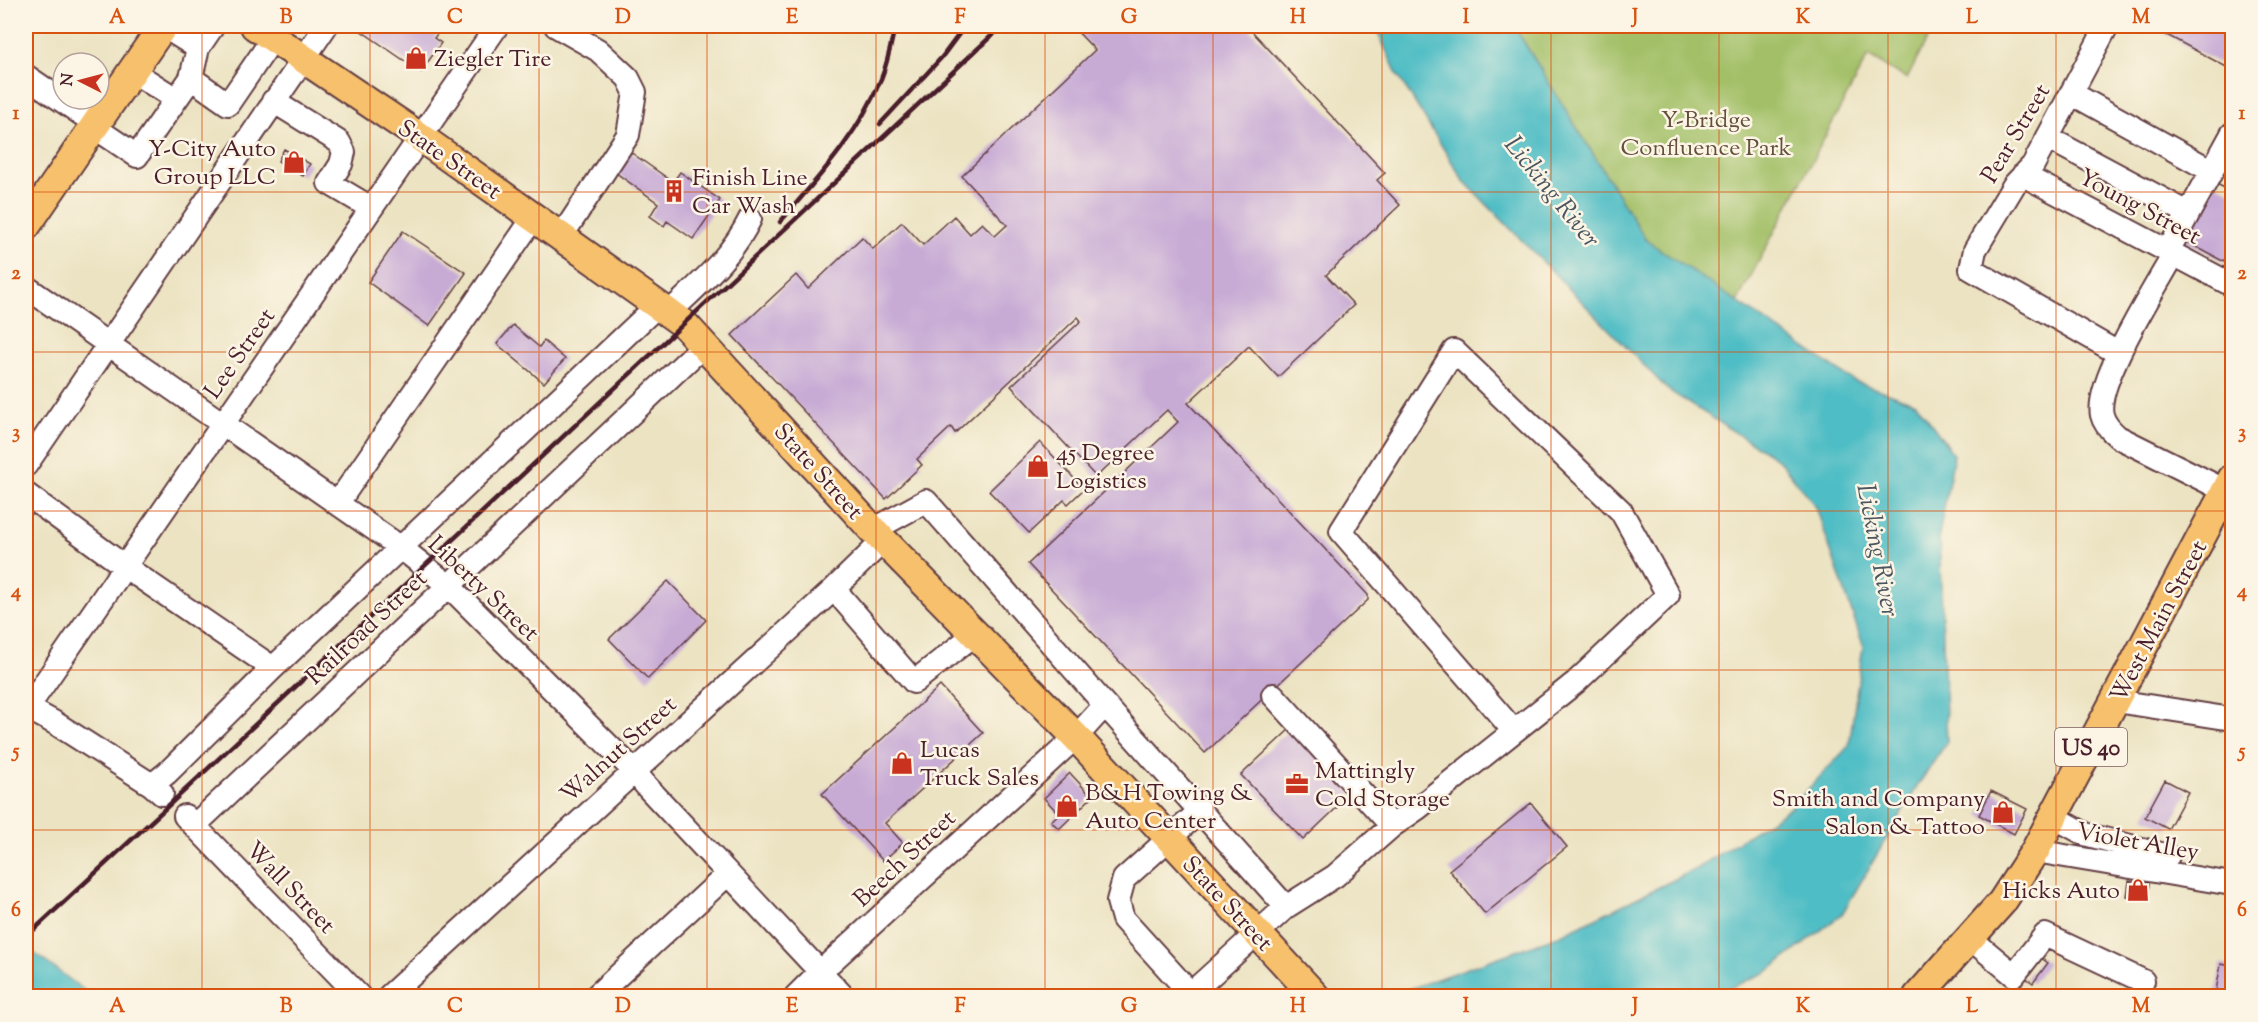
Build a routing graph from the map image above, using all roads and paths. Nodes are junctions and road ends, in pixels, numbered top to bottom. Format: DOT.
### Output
graph roads {
  1 [pos="163,26"];
  2 [pos="213,26"];
  3 [pos="326,26"];
  4 [pos="496,26"];
  5 [pos="556,26"];
  6 [pos="2107,26"];
  7 [pos="264,32"];
  8 [pos="198,48"];
  9 [pos="302,58"];
  10 [pos="132,71"];
  11 [pos="26,76"];
  12 [pos="191,78"];
  13 [pos="2071,93"];
  14 [pos="176,99"];
  15 [pos="273,101"];
  16 [pos="95,126"];
  17 [pos="2232,134"];
  18 [pos="420,137"];
  19 [pos="2049,138"];
  20 [pos="2212,171"];
  21 [pos="2024,176"];
  22 [pos="371,208"];
  23 [pos="2188,213"];
  24 [pos="534,217"];
  25 [pos="750,219"];
  26 [pos="26,226"];
  27 [pos="561,237"];
  28 [pos="2171,253"];
  29 [pos="2232,285"];
  30 [pos="26,287"];
  31 [pos="663,309"];
  32 [pos="108,345"];
  33 [pos="704,345"];
  34 [pos="2118,353"];
  35 [pos="222,424"];
  36 [pos="26,465"];
  37 [pos="2229,485"];
  38 [pos="26,494"];
  39 [pos="337,504"];
  40 [pos="878,536"];
  41 [pos="400,547"];
  42 [pos="124,566"];
  43 [pos="449,586"];
  44 [pos="834,589"];
  45 [pos="975,634"];
  46 [pos="273,668"];
  47 [pos="1273,695"];
  48 [pos="2116,700"];
  49 [pos="1105,705"];
  50 [pos="26,708"];
  51 [pos="2232,720"];
  52 [pos="1514,731"];
  53 [pos="1076,737"];
  54 [pos="633,770"];
  55 [pos="1201,810"];
  56 [pos="2054,817"];
  57 [pos="190,820"];
  58 [pos="1392,826"];
  59 [pos="1168,839"];
  60 [pos="2035,851"];
  61 [pos="2168,856"];
  62 [pos="729,874"];
  63 [pos="2232,885"];
  64 [pos="1286,908"];
  65 [pos="1257,935"];
  66 [pos="1971,939"];
  67 [pos="819,973"];
  68 [pos="2144,981"];
  69 [pos="1189,995"];
  70 [pos="359,996"];
  71 [pos="388,996"];
  72 [pos="596,996"];
  73 [pos="796,996"];
  74 [pos="843,996"];
  75 [pos="1315,996"];
  76 [pos="1918,996"];
  1 -- 8 [label="street"];
  1 -- 10 [label="main road"];
  2 -- 8 [label="street"];
  3 -- 9 [label="street"];
  4 -- 18 [label="street, Lee Street"];
  5 -- 27 [label="street"];
  6 -- 13 [label="street, Pear Street"];
  7 -- 9 [label="main road, State Street"];
  7 -- 12 [label="street"];
  8 -- 12 [label="street"];
  9 -- 15 [label="street"];
  9 -- 18 [label="main road, State Street"];
  10 -- 14 [label="street"];
  10 -- 16 [label="main road"];
  11 -- 16 [label="street"];
  12 -- 14 [label="street"];
  13 -- 19 [label="street, Pear Street"];
  13 -- 20 [label="street"];
  14 -- 16 [label="street"];
  15 -- 22 [label="street"];
  15 -- 32 [label="street"];
  16 -- 26 [label="main road"];
  17 -- 20 [label="street"];
  18 -- 22 [label="street, Lee Street"];
  18 -- 24 [label="main road, State Street"];
  19 -- 21 [label="street, Pear Street"];
  19 -- 23 [label="street"];
  20 -- 23 [label="street"];
  21 -- 28 [label="street, Young Street"];
  21 -- 34 [label="street, Pear Street"];
  22 -- 35 [label="street, Lee Street"];
  23 -- 28 [label="street"];
  24 -- 27 [label="main road, State Street"];
  24 -- 39 [label="street"];
  25 -- 31 [label="street, Railroad Street"];
  27 -- 31 [label="main road, State Street"];
  28 -- 29 [label="street, Young Street"];
  28 -- 34 [label="street"];
  30 -- 32 [label="street, Liberty Street"];
  31 -- 33 [label="main road, State Street"];
  31 -- 41 [label="street, Railroad Street"];
  32 -- 35 [label="street, Liberty Street"];
  32 -- 36 [label="street"];
  33 -- 40 [label="main road, State Street"];
  33 -- 43 [label="street, Railroad Street"];
  34 -- 37 [label="street"];
  35 -- 39 [label="street, Liberty Street"];
  35 -- 42 [label="street, Lee Street"];
  37 -- 48 [label="main road, West Main Street / US 40"];
  38 -- 42 [label="street"];
  39 -- 41 [label="street, Liberty Street"];
  40 -- 44 [label="street, Walnut Street"];
  40 -- 45 [label="main road, State Street"];
  40 -- 49 [label="street, Walnut Street"];
  41 -- 43 [label="street, Liberty Street"];
  41 -- 46 [label="street, Railroad Street"];
  42 -- 46 [label="street"];
  42 -- 50 [label="street, Lee Street"];
  43 -- 54 [label="street, Liberty Street"];
  43 -- 57 [label="street, Railroad Street"];
  44 -- 45 [label="street"];
  44 -- 54 [label="street, Walnut Street"];
  45 -- 53 [label="main road, State Street"];
  46 -- 50 [label="street, Railroad Street"];
  47 -- 58 [label="street"];
  48 -- 51 [label="street"];
  48 -- 56 [label="main road, West Main Street / US 40"];
  49 -- 53 [label="street, Beech Street"];
  49 -- 55 [label="street"];
  52 -- 52 [label="street"];
  52 -- 58 [label="street"];
  53 -- 59 [label="main road, State Street"];
  53 -- 67 [label="street, Beech Street"];
  54 -- 62 [label="street, Liberty Street"];
  54 -- 71 [label="street, Walnut Street"];
  55 -- 59 [label="street"];
  55 -- 64 [label="street"];
  56 -- 60 [label="main road, West Main Street / US 40"];
  56 -- 61 [label="street"];
  57 -- 70 [label="street, Wall Street"];
  58 -- 64 [label="street"];
  59 -- 65 [label="main road, State Street"];
  59 -- 69 [label="street"];
  60 -- 63 [label="street, Violet Alley"];
  60 -- 66 [label="main road, West Main Street / US 40"];
  62 -- 67 [label="street, Liberty Street"];
  62 -- 72 [label="street"];
  64 -- 65 [label="street"];
  65 -- 69 [label="street"];
  65 -- 75 [label="main road, State Street"];
  66 -- 68 [label="street"];
  66 -- 76 [label="main road, West Main Street / US 40"];
  67 -- 73 [label="street, Beech Street"];
  67 -- 74 [label="street, Liberty Street"];
}
